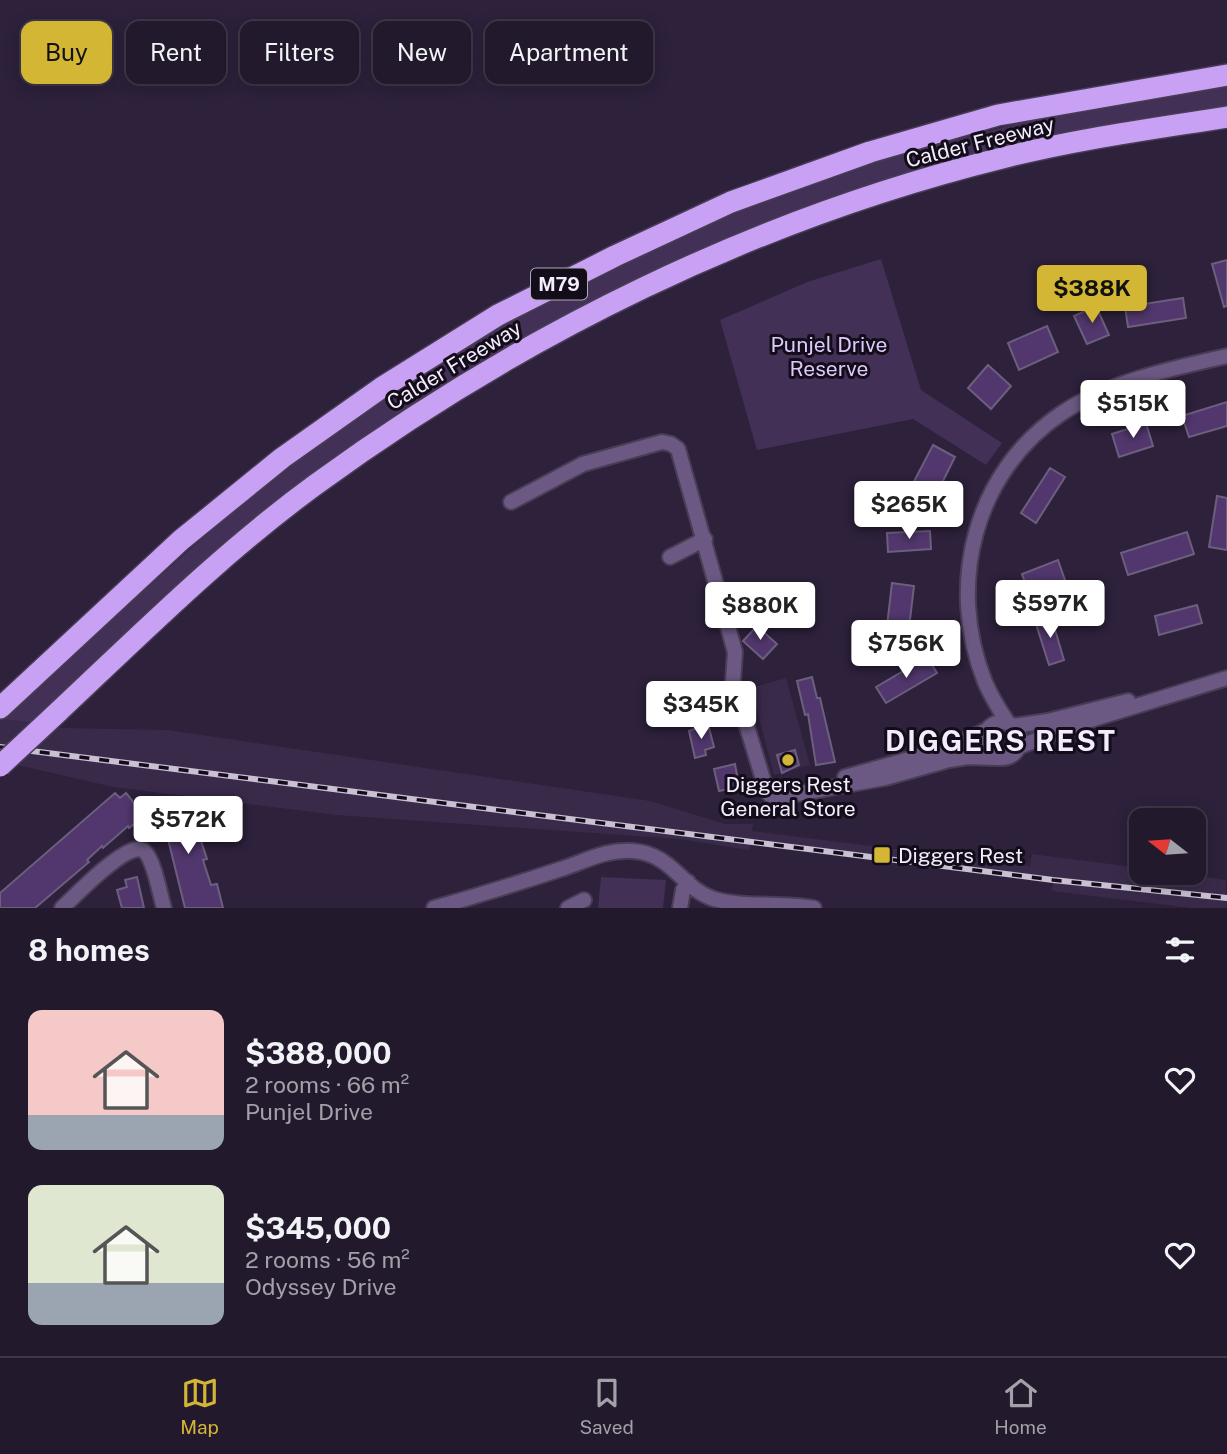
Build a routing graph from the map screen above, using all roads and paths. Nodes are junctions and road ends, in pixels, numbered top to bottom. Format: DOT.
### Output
graph roads {
  1 [pos="1227,75"];
  2 [pos="1227,117"];
  3 [pos="1227,356"];
  4 [pos="511,502"];
  5 [pos="705,540"];
  6 [pos="670,557"];
  7 [pos="1227,678"];
  8 [pos="984,680"];
  9 [pos="1193,688"];
  10 [pos="0,708"];
  11 [pos="1011,724"];
  12 [pos="989,727"];
  13 [pos="1019,747"];
  14 [pos="998,758"];
  15 [pos="0,766"];
  16 [pos="785,796"];
  17 [pos="564,869"];
  18 [pos="685,883"];
  19 [pos="584,900"];
  20 [pos="62,908"];
  21 [pos="164,908"];
  22 [pos="434,908"];
  23 [pos="568,908"];
  24 [pos="680,908"];
  25 [pos="710,908"];
  26 [pos="814,908"];
  1 -- 10 [label="highway, Calder Freeway / M79"];
  2 -- 15 [label="highway, Calder Freeway / M79, bridge"];
  3 -- 8 [label="street"];
  4 -- 5 [label="street"];
  5 -- 6 [label="street"];
  5 -- 16 [label="street"];
  7 -- 9 [label="street"];
  8 -- 11 [label="street"];
  8 -- 12 [label="street"];
  9 -- 11 [label="street"];
  9 -- 13 [label="street"];
  11 -- 12 [label="street"];
  11 -- 13 [label="street"];
  12 -- 14 [label="street"];
  12 -- 16 [label="street"];
  13 -- 14 [label="street"];
  14 -- 16 [label="street"];
  17 -- 18 [label="street"];
  17 -- 18 [label="street"];
  17 -- 22 [label="street"];
  18 -- 24 [label="street"];
  18 -- 25 [label="street"];
  18 -- 26 [label="street"];
  19 -- 23 [label="street"];
  20 -- 21 [label="street"];
}
